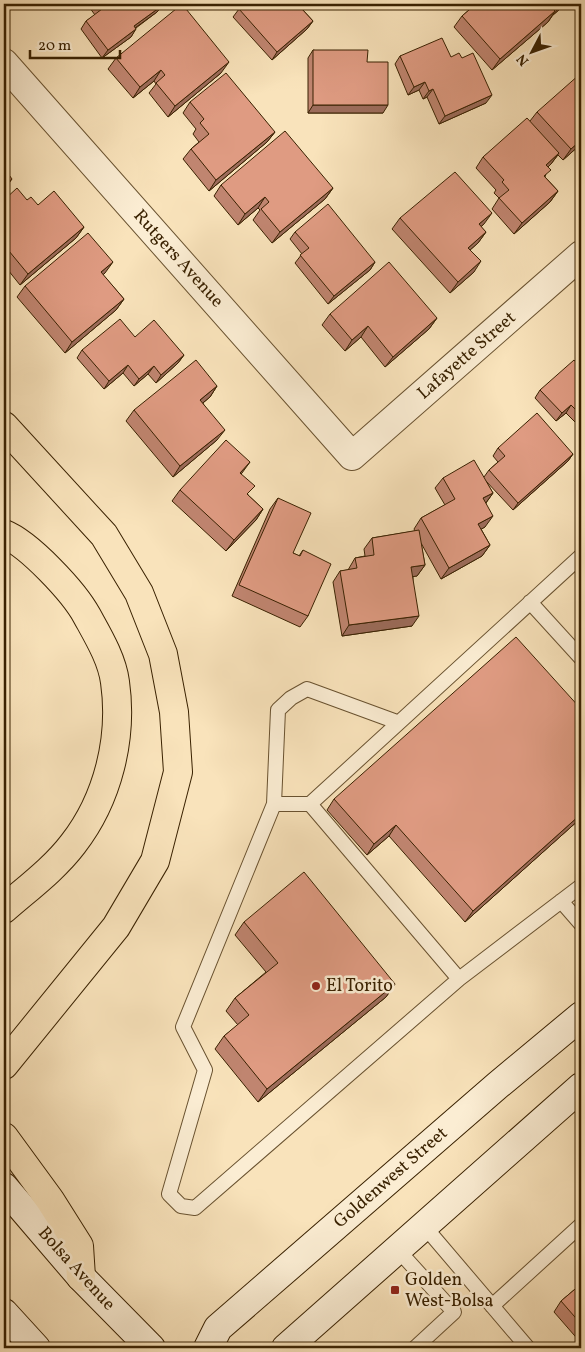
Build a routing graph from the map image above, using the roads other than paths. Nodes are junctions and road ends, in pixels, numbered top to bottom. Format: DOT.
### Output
graph roads {
  1 [pos="4,62"];
  2 [pos="580,258"];
  3 [pos="4,426"];
  4 [pos="352,456"];
  5 [pos="4,534"];
  6 [pos="581,556"];
  7 [pos="530,602"];
  8 [pos="581,658"];
  9 [pos="398,722"];
  10 [pos="274,804"];
  11 [pos="310,804"];
  12 [pos="581,886"];
  13 [pos="561,901"];
  14 [pos="4,909"];
  15 [pos="581,924"];
  16 [pos="459,979"];
  17 [pos="581,1016"];
  18 [pos="4,1065"];
  19 [pos="581,1087"];
  20 [pos="4,1137"];
  21 [pos="4,1187"];
  22 [pos="581,1225"];
  23 [pos="425,1227"];
  24 [pos="398,1250"];
  25 [pos="82,1277"];
  26 [pos="492,1306"];
  27 [pos="4,1313"];
  28 [pos="295,1345"];
  29 [pos="36,1348"];
  30 [pos="151,1348"];
  31 [pos="208,1348"];
  32 [pos="415,1348"];
  33 [pos="528,1348"];
  1 -- 4 [label="main road, Rutgers Avenue"];
  2 -- 4 [label="main road, Lafayette Street"];
  3 -- 18 [label="highway"];
  5 -- 14 [label="highway"];
  6 -- 7 [label="lane"];
  7 -- 8 [label="lane"];
  7 -- 9 [label="lane"];
  9 -- 10 [label="lane"];
  9 -- 11 [label="lane"];
  10 -- 11 [label="lane"];
  10 -- 16 [label="lane"];
  11 -- 16 [label="lane"];
  12 -- 13 [label="lane"];
  13 -- 15 [label="lane"];
  13 -- 16 [label="lane"];
  17 -- 31 [label="main road, Goldenwest Street"];
  19 -- 23 [label="main road"];
  20 -- 25 [label="highway"];
  21 -- 25 [label="main road, Bolsa Avenue"];
  22 -- 26 [label="lane"];
  23 -- 24 [label="main road"];
  23 -- 26 [label="lane"];
  24 -- 28 [label="main road"];
  24 -- 32 [label="lane"];
  25 -- 30 [label="main road, Bolsa Avenue"];
  26 -- 33 [label="lane"];
  27 -- 29 [label="main road"];
}
